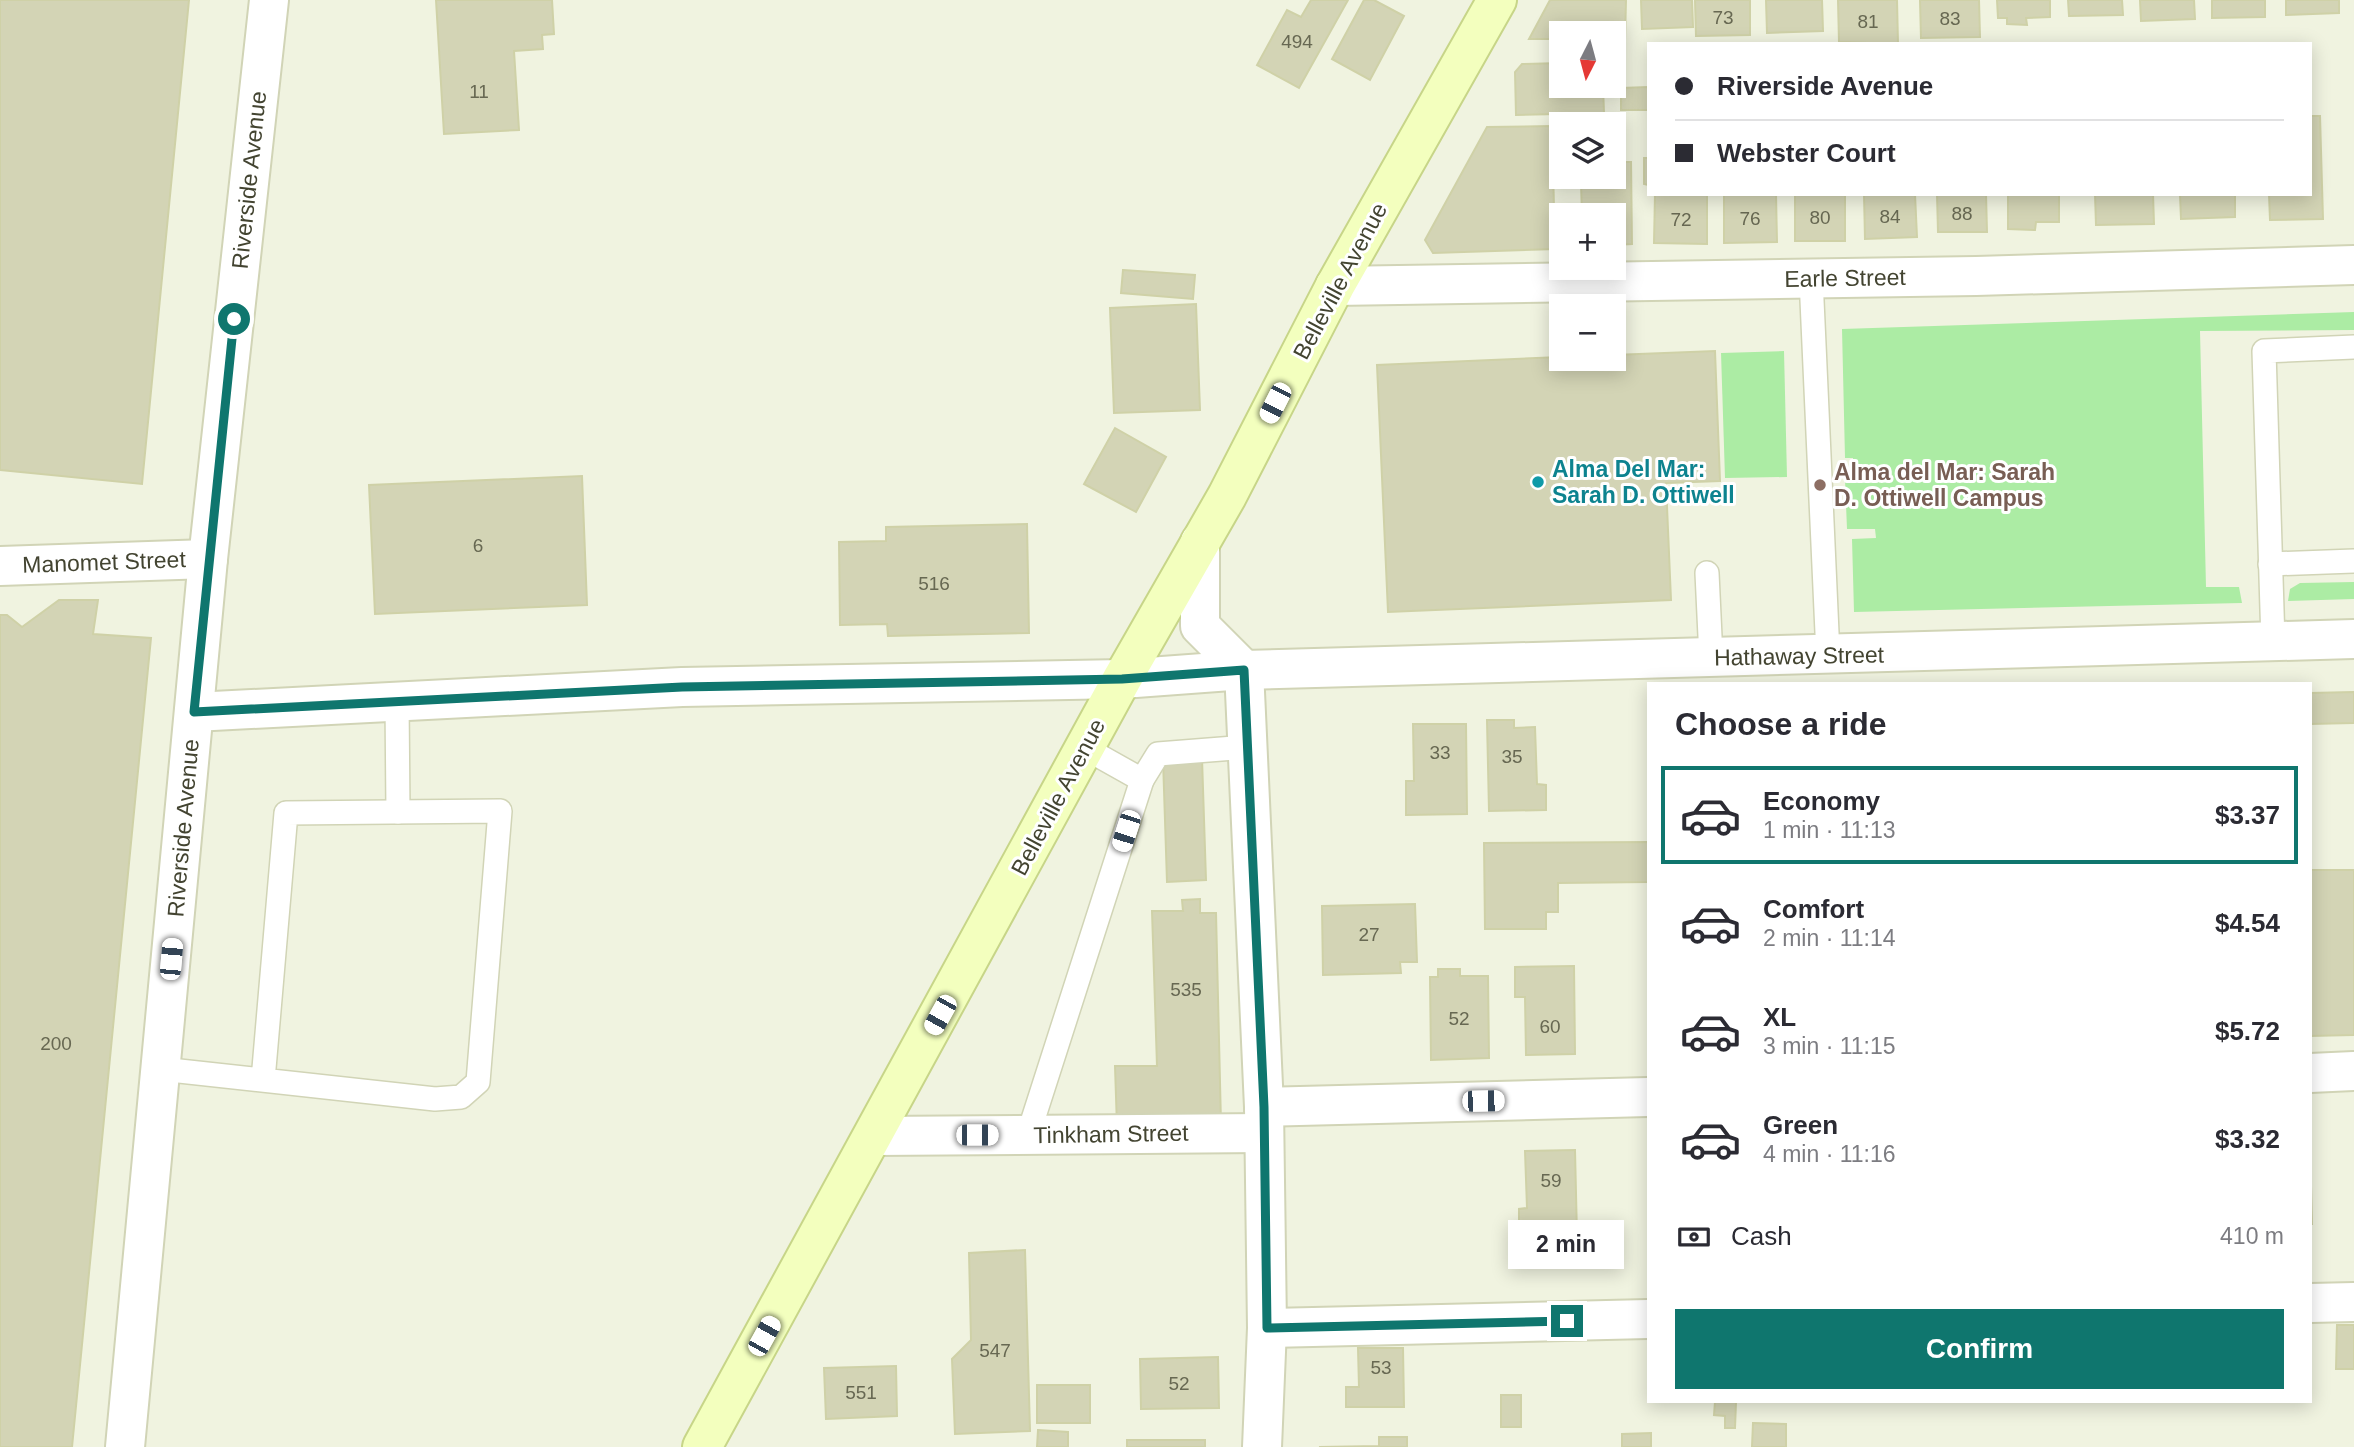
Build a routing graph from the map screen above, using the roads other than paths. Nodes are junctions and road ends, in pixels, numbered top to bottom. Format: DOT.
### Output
graph roads {
  1 [pos="269,0"];
  2 [pos="1497,0"];
  3 [pos="2354,265"];
  4 [pos="1811,278"];
  5 [pos="1335,286"];
  6 [pos="2354,347"];
  7 [pos="1200,542"];
  8 [pos="208,559"];
  9 [pos="2354,561"];
  10 [pos="2270,564"];
  11 [pos="0,566"];
  12 [pos="1707,573"];
  13 [pos="2354,639"];
  14 [pos="2273,642"];
  15 [pos="1828,655"];
  16 [pos="1711,658"];
  17 [pos="1244,670"];
  18 [pos="1122,679"];
  19 [pos="397,701"];
  20 [pos="194,712"];
  21 [pos="1247,747"];
  22 [pos="1085,748"];
  23 [pos="1142,780"];
  24 [pos="398,812"];
  25 [pos="161,1069"];
  26 [pos="2354,1071"];
  27 [pos="2312,1073"];
  28 [pos="263,1080"];
  29 [pos="1647,1097"];
  30 [pos="1264,1120"];
  31 [pos="1028,1135"];
  32 [pos="874,1136"];
  33 [pos="2354,1302"];
  34 [pos="2312,1303"];
  35 [pos="1647,1319"];
  36 [pos="1267,1328"];
  37 [pos="125,1447"];
  38 [pos="702,1447"];
  39 [pos="1262,1447"];
  1 -- 8 [label="street, Riverside Avenue"];
  2 -- 5 [label="main road, Belleville Avenue"];
  3 -- 4 [label="street, Earle Street"];
  4 -- 5 [label="street, Earle Street"];
  4 -- 15 [label="lane"];
  5 -- 7 [label="main road, Belleville Avenue"];
  6 -- 10 [label="lane"];
  7 -- 17 [label="street"];
  7 -- 18 [label="main road, Belleville Avenue"];
  8 -- 11 [label="street, Manomet Street"];
  8 -- 20 [label="street, Riverside Avenue"];
  9 -- 10 [label="lane"];
  10 -- 14 [label="lane"];
  12 -- 16 [label="lane"];
  13 -- 14 [label="street, Hathaway Street"];
  14 -- 15 [label="street, Hathaway Street"];
  15 -- 16 [label="street, Hathaway Street"];
  16 -- 17 [label="street, Hathaway Street"];
  17 -- 18 [label="street, Hathaway Street"];
  17 -- 21 [label="street"];
  18 -- 19 [label="street, Hathaway Street"];
  18 -- 22 [label="main road, Belleville Avenue"];
  19 -- 20 [label="street, Hathaway Street"];
  19 -- 24 [label="lane"];
  20 -- 25 [label="street, Riverside Avenue"];
  21 -- 23 [label="lane"];
  21 -- 30 [label="street"];
  22 -- 23 [label="lane"];
  22 -- 32 [label="main road, Belleville Avenue"];
  23 -- 31 [label="lane"];
  24 -- 28 [label="lane"];
  24 -- 28 [label="lane"];
  25 -- 28 [label="lane"];
  25 -- 37 [label="street, Riverside Avenue"];
  26 -- 27 [label="street"];
  29 -- 30 [label="street, Tinkham Street"];
  30 -- 31 [label="street, Tinkham Street"];
  30 -- 36 [label="street"];
  31 -- 32 [label="street, Tinkham Street"];
  32 -- 38 [label="main road, Belleville Avenue"];
  33 -- 34 [label="street"];
  35 -- 36 [label="street"];
  36 -- 39 [label="street"];
}
